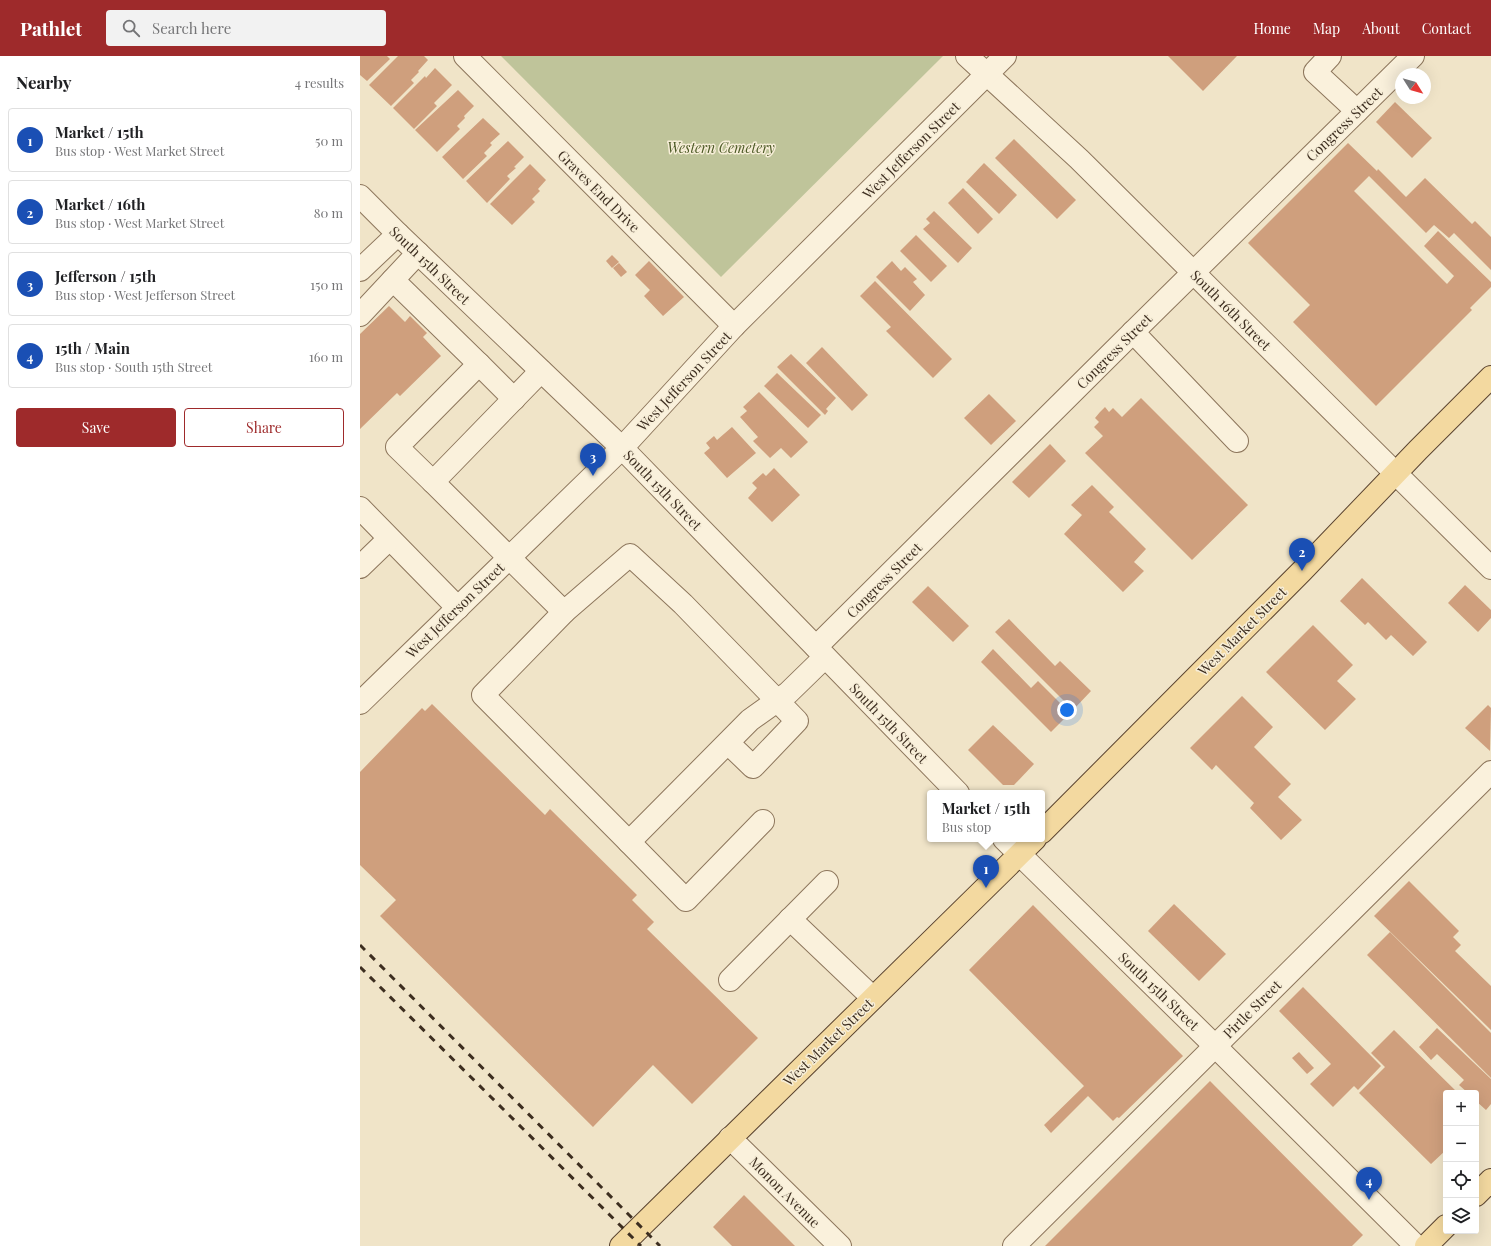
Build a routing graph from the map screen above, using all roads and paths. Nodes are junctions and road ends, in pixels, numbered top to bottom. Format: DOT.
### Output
graph roads {
  1 [pos="465,56"];
  2 [pos="967,56"];
  3 [pos="1005,56"];
  4 [pos="1330,56"];
  5 [pos="1413,56"];
  6 [pos="988,74"];
  7 [pos="1357,111"];
  8 [pos="360,196"];
  9 [pos="398,234"];
  10 [pos="418,253"];
  11 [pos="360,270"];
  12 [pos="1193,272"];
  13 [pos="393,280"];
  14 [pos="360,315"];
  15 [pos="734,326"];
  16 [pos="1133,332"];
  17 [pos="479,364"];
  18 [pos="541,371"];
  19 [pos="1491,377"];
  20 [pos="514,399"];
  21 [pos="1237,441"];
  22 [pos="622,448"];
  23 [pos="1396,474"];
  24 [pos="432,482"];
  25 [pos="360,508"];
  26 [pos="389,539"];
  27 [pos="510,557"];
  28 [pos="1488,559"];
  29 [pos="360,567"];
  30 [pos="458,608"];
  31 [pos="564,612"];
  32 [pos="821,652"];
  33 [pos="777,701"];
  34 [pos="360,703"];
  35 [pos="728,743"];
  36 [pos="1491,772"];
  37 [pos="955,790"];
  38 [pos="763,821"];
  39 [pos="1045,829"];
  40 [pos="629,842"];
  41 [pos="1007,842"];
  42 [pos="1032,842"];
  43 [pos="1020,855"];
  44 [pos="827,882"];
  45 [pos="790,920"];
  46 [pos="730,980"];
  47 [pos="872,998"];
  48 [pos="1215,1046"];
  49 [pos="730,1138"];
  50 [pos="1491,1180"];
  51 [pos="1479,1192"];
  52 [pos="1443,1229"];
  53 [pos="621,1246"];
  54 [pos="840,1246"];
  55 [pos="1014,1246"];
  56 [pos="1416,1246"];
  57 [pos="1426,1246"];
  1 -- 15 [label="street, Graves End Drive"];
  2 -- 6 [label="street, South 16th Street"];
  3 -- 6 [label="street, West Jefferson Street"];
  4 -- 7 [label="street"];
  5 -- 7 [label="street, Congress Street"];
  6 -- 12 [label="street, South 16th Street"];
  6 -- 15 [label="street, West Jefferson Street"];
  7 -- 12 [label="street, Congress Street"];
  8 -- 9 [label="street, South 15th Street"];
  9 -- 10 [label="street, South 15th Street"];
  9 -- 11 [label="street"];
  10 -- 13 [label="street"];
  10 -- 18 [label="street, South 15th Street"];
  12 -- 16 [label="street, Congress Street"];
  12 -- 23 [label="street, South 16th Street"];
  13 -- 14 [label="street"];
  13 -- 17 [label="street"];
  15 -- 22 [label="street, West Jefferson Street"];
  16 -- 21 [label="street"];
  16 -- 32 [label="street, Congress Street"];
  17 -- 20 [label="street"];
  17 -- 24 [label="street"];
  18 -- 20 [label="street"];
  18 -- 22 [label="street, South 15th Street"];
  19 -- 23 [label="main road, West Market Street"];
  20 -- 24 [label="street"];
  22 -- 27 [label="street, West Jefferson Street"];
  22 -- 32 [label="street, South 15th Street"];
  23 -- 28 [label="street, South 16th Street"];
  23 -- 39 [label="main road, West Market Street"];
  24 -- 27 [label="street"];
  25 -- 26 [label="street"];
  26 -- 29 [label="street"];
  26 -- 30 [label="street"];
  27 -- 30 [label="street, West Jefferson Street"];
  27 -- 31 [label="street"];
  30 -- 34 [label="street, West Jefferson Street"];
  31 -- 33 [label="street"];
  31 -- 40 [label="street"];
  32 -- 33 [label="street, Congress Street"];
  32 -- 37 [label="street, South 15th Street"];
  33 -- 35 [label="street, Congress Street"];
  33 -- 35 [label="street"];
  35 -- 40 [label="street, Congress Street"];
  36 -- 48 [label="street, Pirtle Street"];
  38 -- 40 [label="street"];
  41 -- 43 [label="street, South 15th Street"];
  42 -- 43 [label="main road, West Market Street"];
  43 -- 47 [label="main road, West Market Street"];
  43 -- 48 [label="street, South 15th Street"];
  44 -- 45 [label="street"];
  45 -- 46 [label="street"];
  45 -- 47 [label="street"];
  47 -- 49 [label="main road, West Market Street"];
  48 -- 55 [label="street, Pirtle Street"];
  48 -- 56 [label="street, South 15th Street"];
  49 -- 53 [label="main road, West Market Street"];
  49 -- 54 [label="street, Monon Avenue"];
  50 -- 51 [label="main road"];
  52 -- 57 [label="main road"];
}
